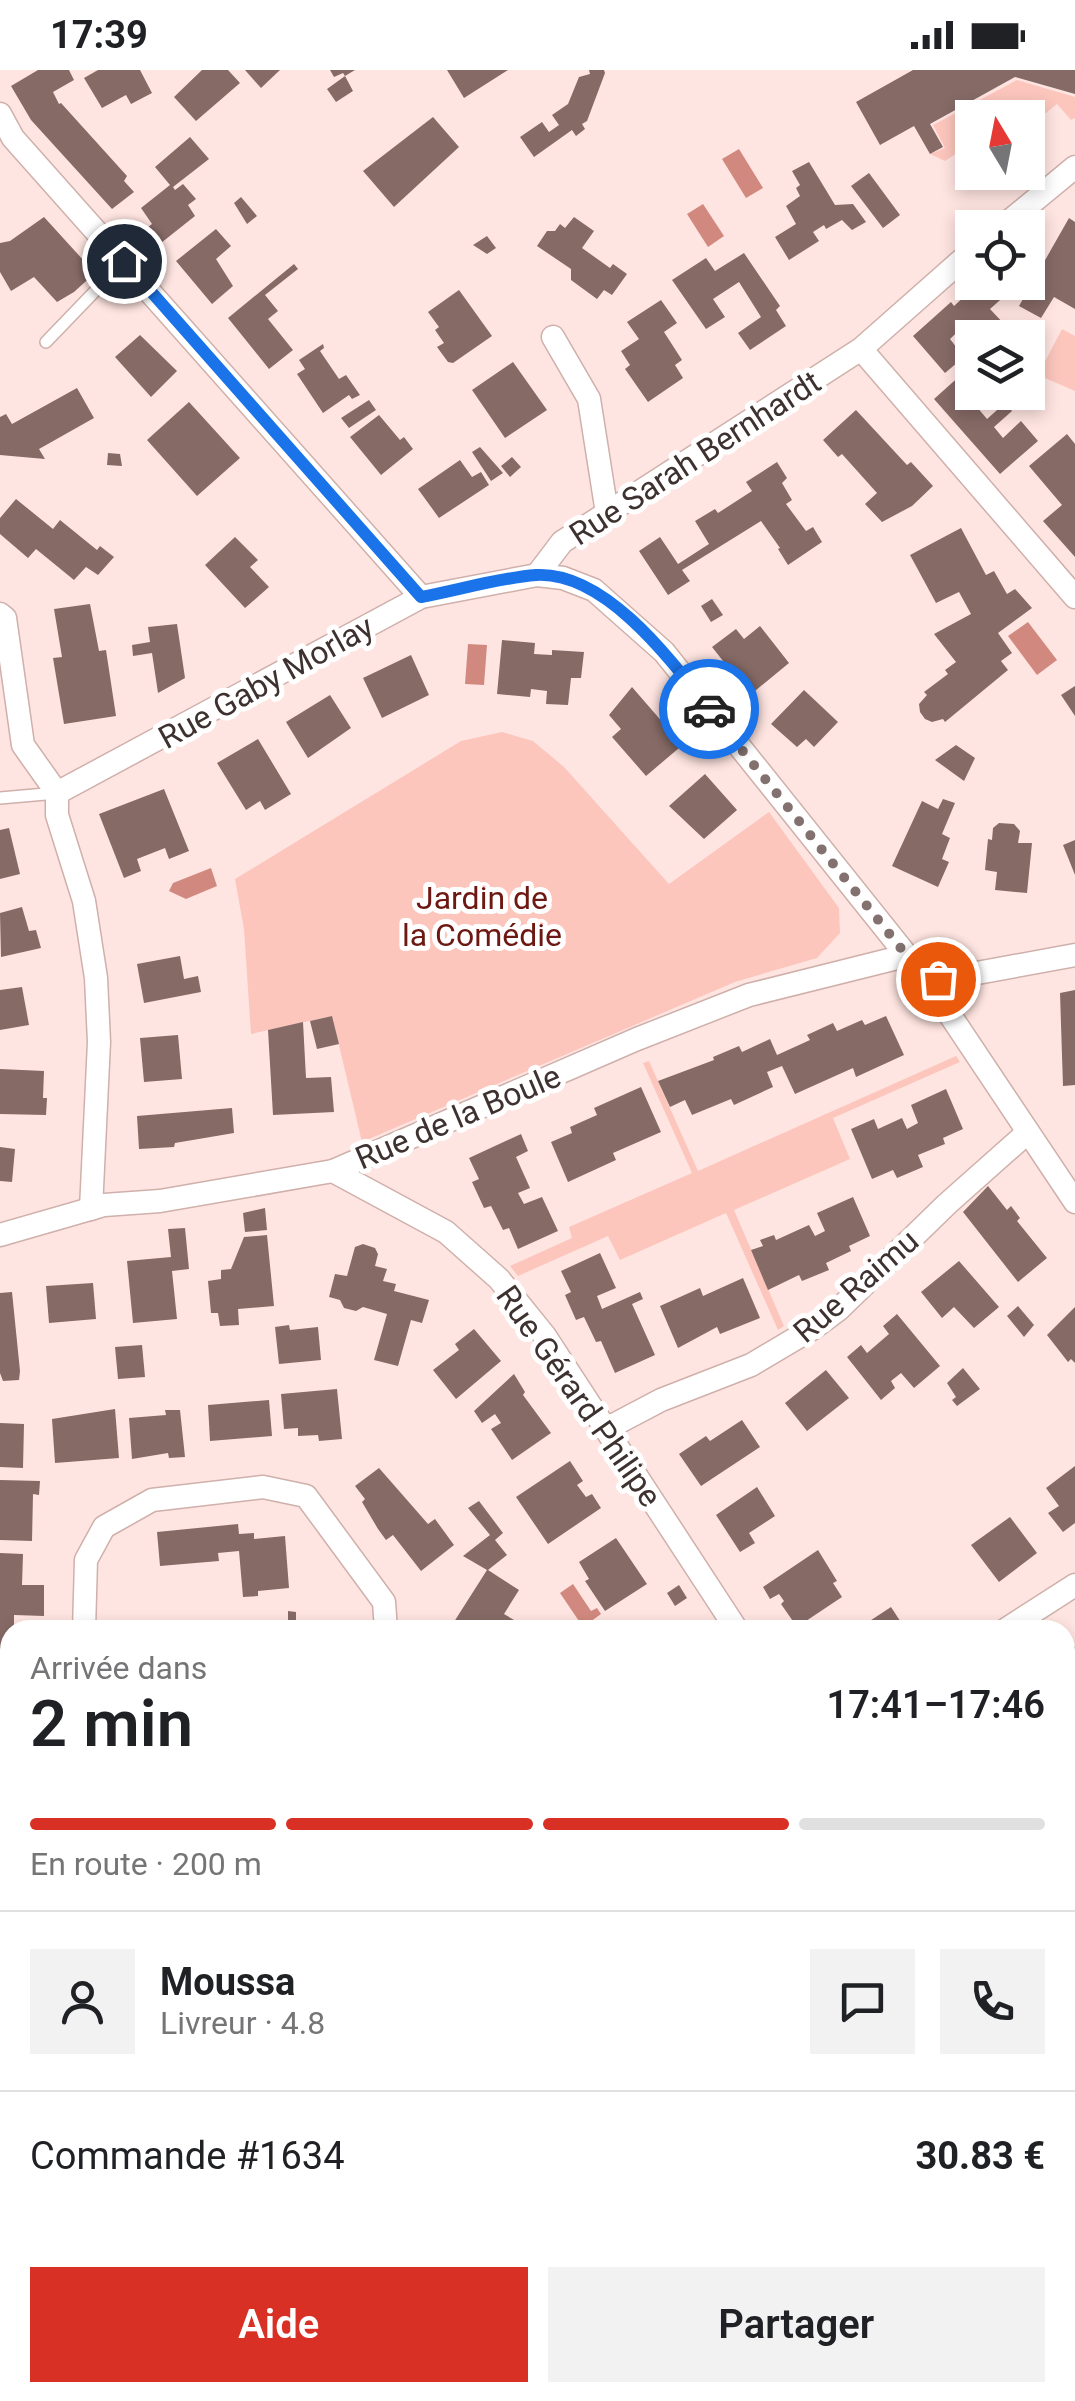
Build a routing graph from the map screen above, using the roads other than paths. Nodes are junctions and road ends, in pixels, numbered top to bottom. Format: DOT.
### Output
graph roads {
  1 [pos="0,114"];
  2 [pos="1075,167"];
  3 [pos="1023,210"];
  4 [pos="124,261"];
  5 [pos="955,266"];
  6 [pos="553,337"];
  7 [pos="46,342"];
  8 [pos="860,349"];
  9 [pos="607,513"];
  10 [pos="537,575"];
  11 [pos="421,597"];
  12 [pos="1075,597"];
  13 [pos="0,614"];
  14 [pos="57,793"];
  15 [pos="0,798"];
  16 [pos="1075,955"];
  17 [pos="905,956"];
  18 [pos="928,982"];
  19 [pos="1028,1132"];
  20 [pos="333,1171"];
  21 [pos="1075,1202"];
  22 [pos="91,1209"];
  23 [pos="0,1235"];
  24 [pos="606,1428"];
  25 [pos="1075,1585"];
  26 [pos="84,1620"];
  27 [pos="385,1620"];
  28 [pos="731,1620"];
  29 [pos="1021,1620"];
  1 -- 4 [label="street"];
  2 -- 3 [label="street"];
  4 -- 7 [label="lane"];
  4 -- 11 [label="street"];
  5 -- 8 [label="street, Rue Sarah Bernhardt"];
  6 -- 9 [label="street"];
  8 -- 9 [label="street, Rue Sarah Bernhardt"];
  8 -- 12 [label="street"];
  9 -- 10 [label="street, Rue Sarah Bernhardt"];
  10 -- 11 [label="street, Rue Gaby Morlay"];
  10 -- 17 [label="street, Rue Gaby Morlay"];
  11 -- 14 [label="street, Rue Gaby Morlay"];
  13 -- 14 [label="street"];
  14 -- 15 [label="lane"];
  14 -- 22 [label="street"];
  16 -- 18 [label="street"];
  17 -- 18 [label="street"];
  17 -- 20 [label="street, Rue de la Boule"];
  18 -- 19 [label="street"];
  19 -- 21 [label="street"];
  19 -- 24 [label="street, Rue Raimu"];
  20 -- 22 [label="street, Rue de la Boule"];
  20 -- 24 [label="street, Rue Gérard Philipe"];
  22 -- 23 [label="street, Rue de la Boule"];
  24 -- 28 [label="street, Rue Gérard Philipe"];
  25 -- 29 [label="street"];
  26 -- 27 [label="street"];
}
